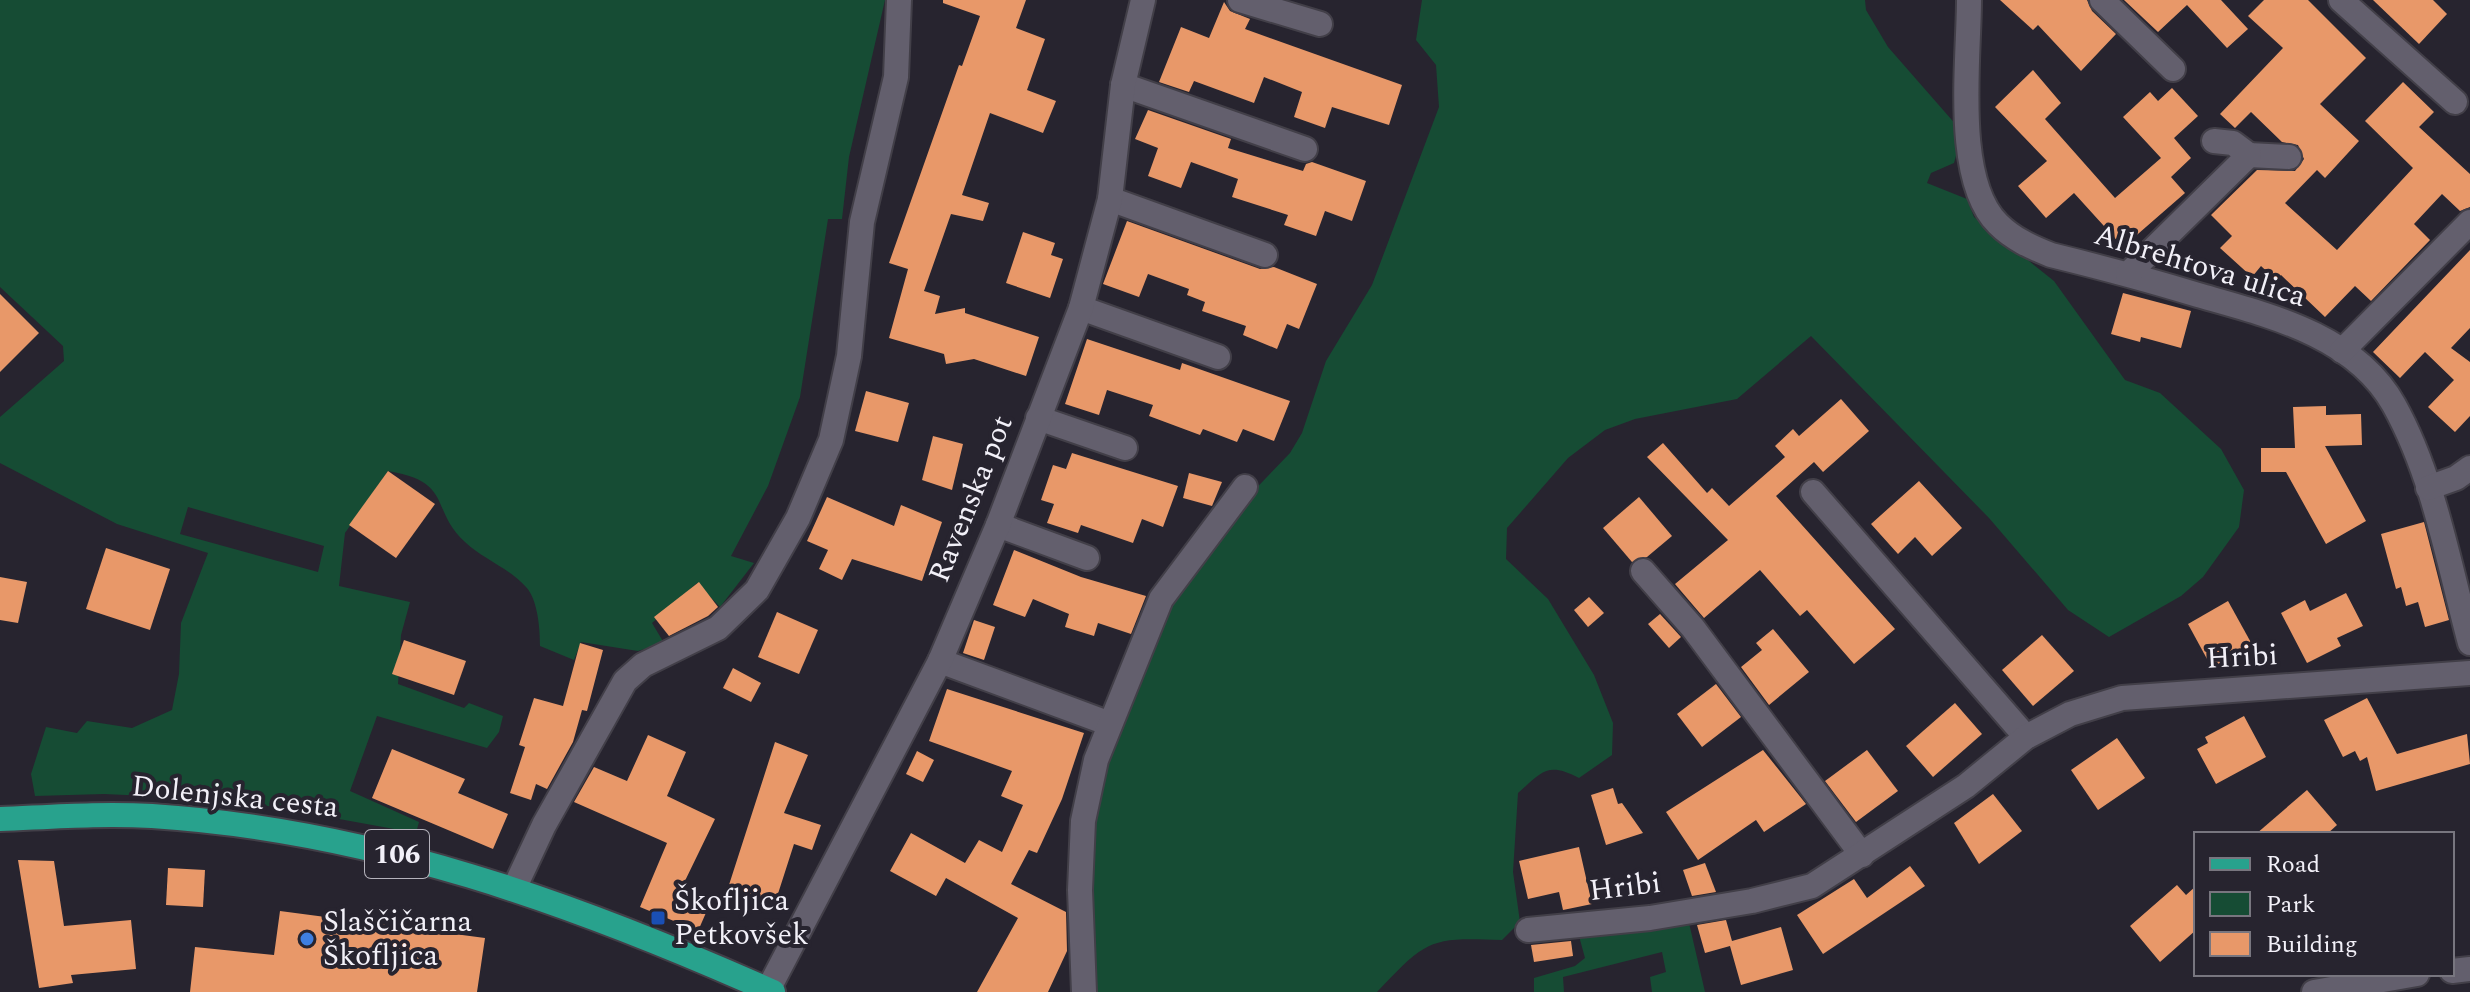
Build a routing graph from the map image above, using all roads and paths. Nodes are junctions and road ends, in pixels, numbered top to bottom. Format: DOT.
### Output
graph roads {
  1 [pos="899,0"];
  2 [pos="1143,0"];
  3 [pos="1240,0"];
  4 [pos="1969,0"];
  5 [pos="2102,0"];
  6 [pos="2341,0"];
  7 [pos="1320,24"];
  8 [pos="2173,69"];
  9 [pos="1123,85"];
  10 [pos="2455,102"];
  11 [pos="2214,141"];
  12 [pos="1305,149"];
  13 [pos="2249,155"];
  14 [pos="2289,157"];
  15 [pos="1110,199"];
  16 [pos="2470,222"];
  17 [pos="1265,255"];
  18 [pos="2128,274"];
  19 [pos="1081,308"];
  20 [pos="2342,351"];
  21 [pos="1218,357"];
  22 [pos="1038,418"];
  23 [pos="1125,448"];
  24 [pos="2470,468"];
  25 [pos="1245,487"];
  26 [pos="2428,488"];
  27 [pos="1813,492"];
  28 [pos="998,525"];
  29 [pos="1087,558"];
  30 [pos="1643,571"];
  31 [pos="2470,643"];
  32 [pos="940,661"];
  33 [pos="2470,673"];
  34 [pos="1110,724"];
  35 [pos="2026,737"];
  36 [pos="0,819"];
  37 [pos="1862,855"];
  38 [pos="514,889"];
  39 [pos="1528,930"];
  40 [pos="2406,976"];
  41 [pos="770,991"];
  42 [pos="1084,992"];
  43 [pos="2314,992"];
  1 -- 38 [label="street"];
  2 -- 9 [label="street, Ravenska pot"];
  3 -- 7 [label="street"];
  4 -- 18 [label="street, Albrehtova ulica"];
  5 -- 8 [label="street"];
  6 -- 10 [label="street"];
  9 -- 12 [label="street"];
  9 -- 15 [label="street, Ravenska pot"];
  11 -- 13 [label="street"];
  13 -- 14 [label="street"];
  13 -- 18 [label="street"];
  15 -- 17 [label="street"];
  15 -- 19 [label="street, Ravenska pot"];
  16 -- 20 [label="street"];
  18 -- 20 [label="street, Albrehtova ulica"];
  19 -- 21 [label="street"];
  19 -- 22 [label="street, Ravenska pot"];
  20 -- 26 [label="street, Albrehtova ulica"];
  22 -- 23 [label="street"];
  22 -- 28 [label="street, Ravenska pot"];
  24 -- 26 [label="street"];
  25 -- 34 [label="street"];
  26 -- 31 [label="street, Albrehtova ulica"];
  27 -- 35 [label="street"];
  28 -- 29 [label="street"];
  28 -- 32 [label="street, Ravenska pot"];
  30 -- 37 [label="street"];
  32 -- 34 [label="street"];
  32 -- 41 [label="street, Ravenska pot"];
  33 -- 35 [label="street, Hribi"];
  34 -- 42 [label="street"];
  35 -- 37 [label="street, Hribi"];
  36 -- 38 [label="main road, Dolenjska cesta / 106"];
  37 -- 39 [label="street, Hribi"];
  38 -- 41 [label="main road, Dolenjska cesta / 106"];
  40 -- 43 [label="street"];
}
